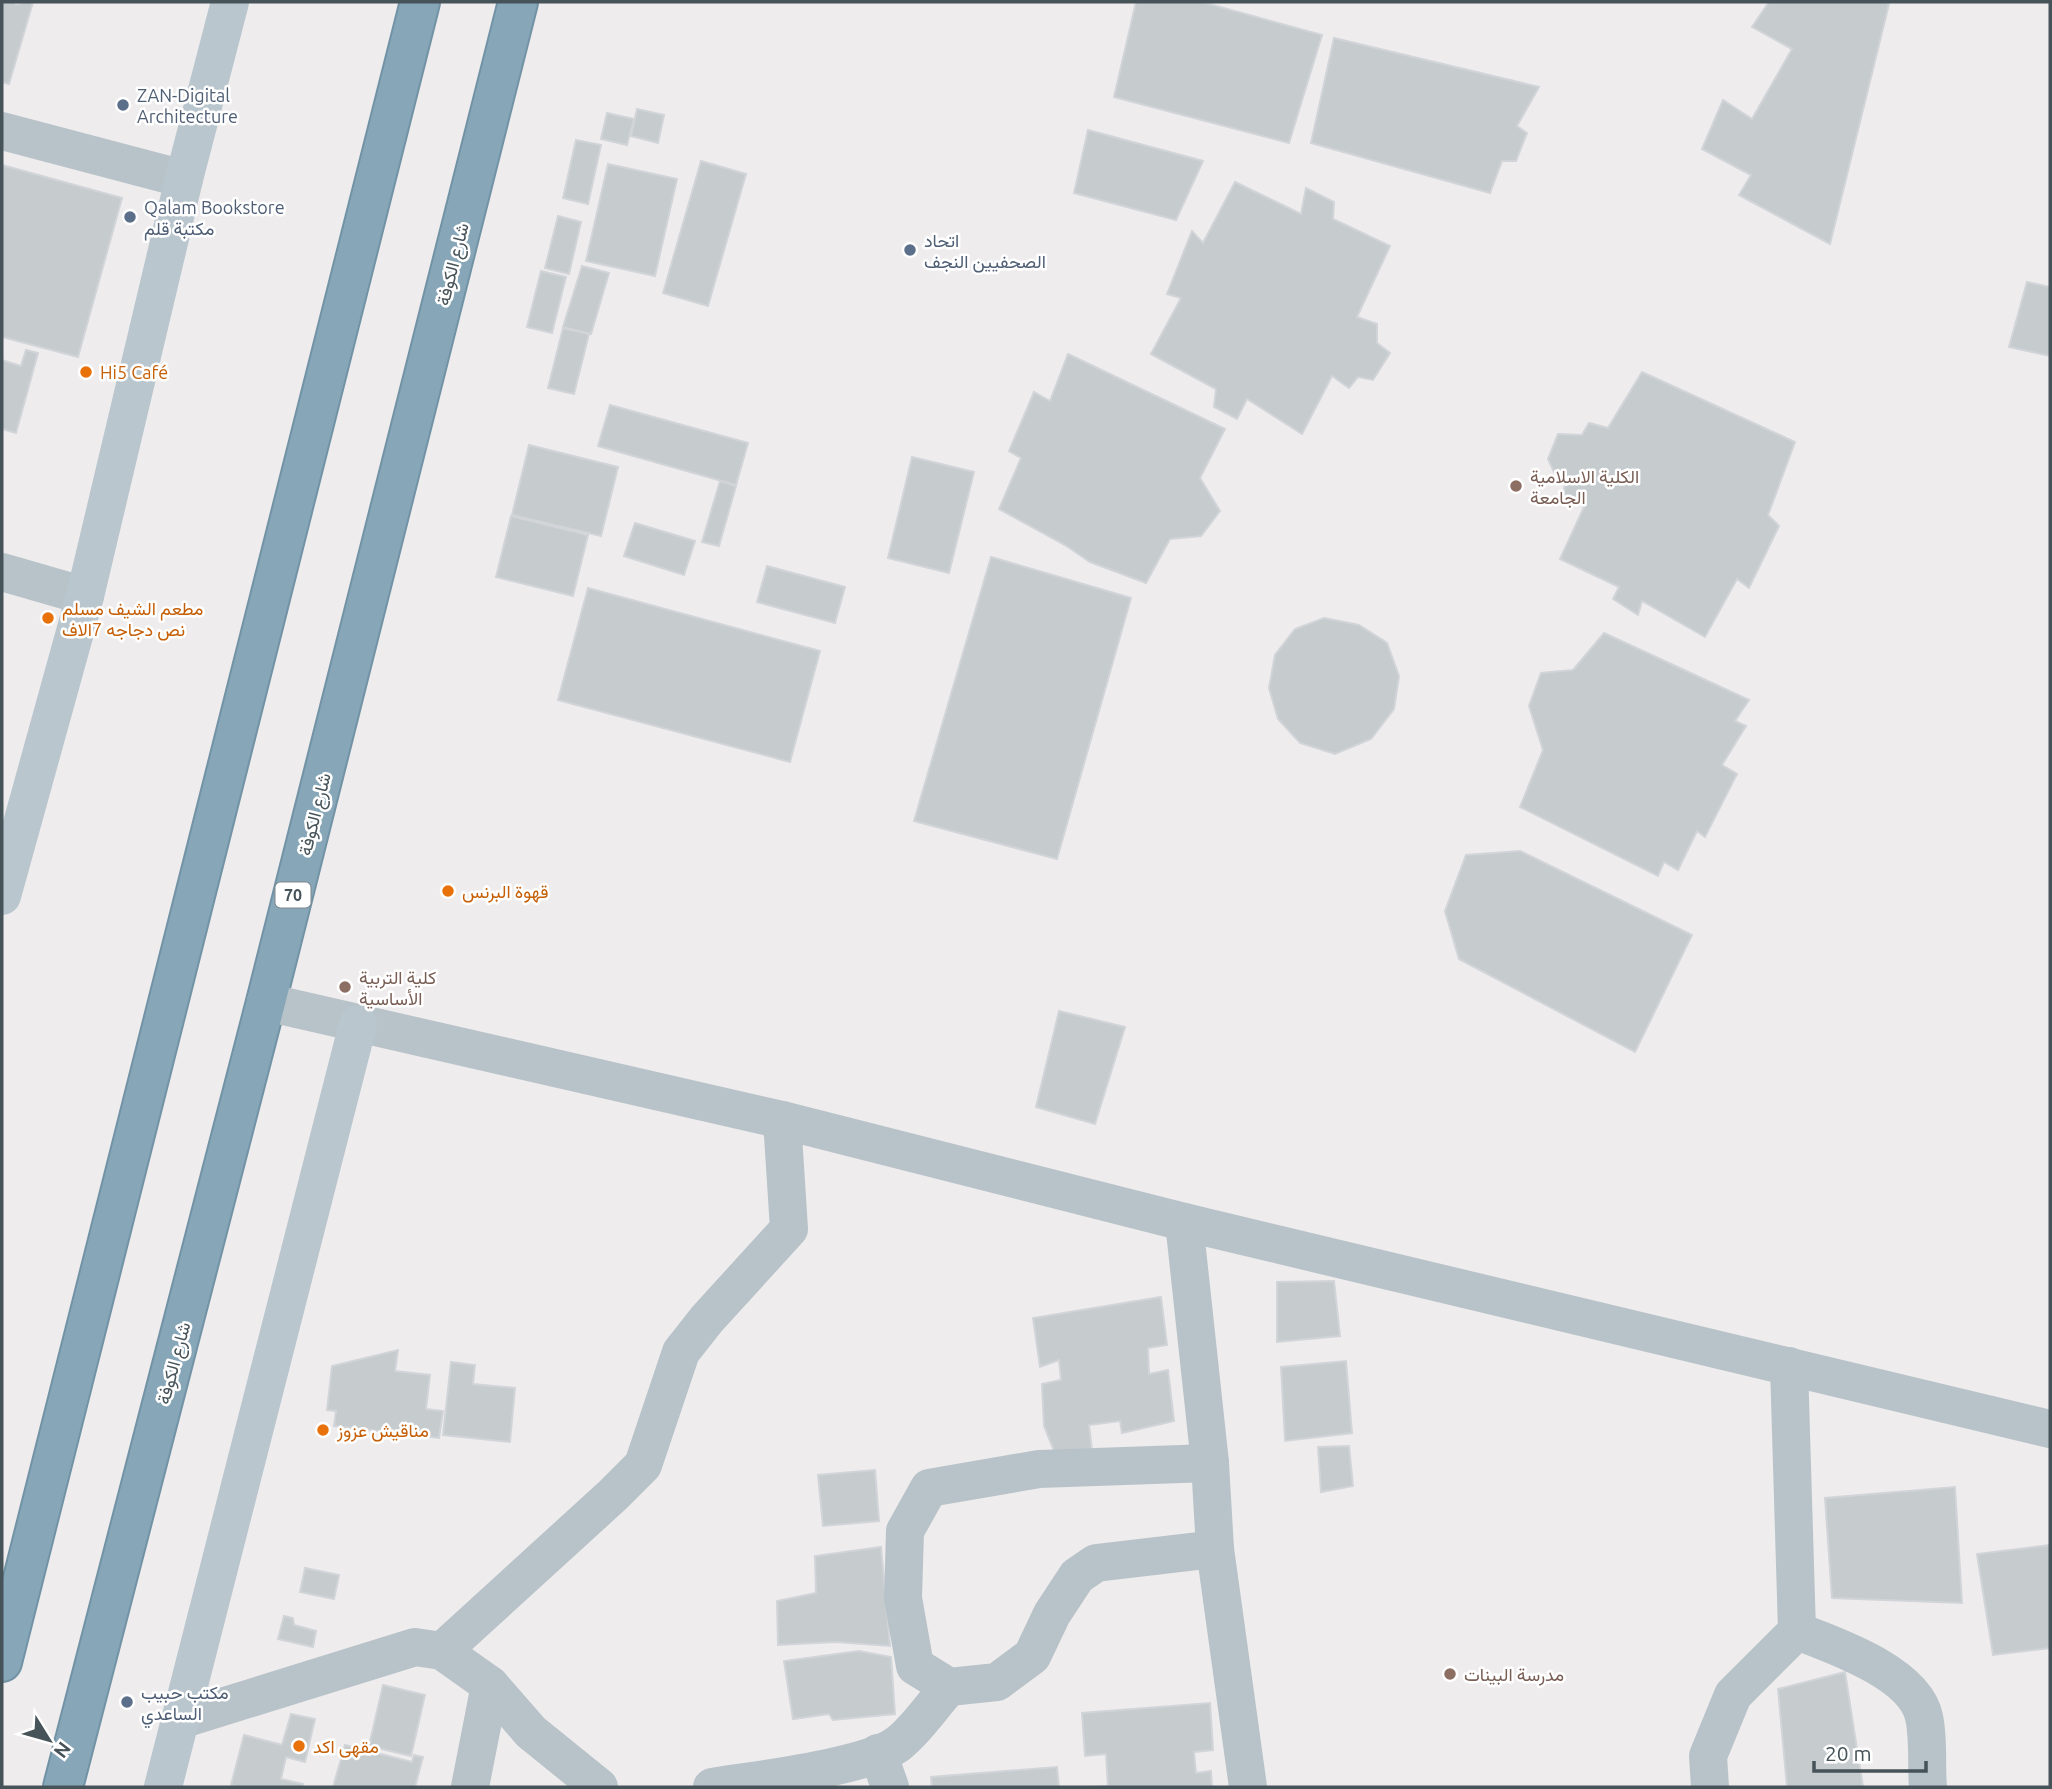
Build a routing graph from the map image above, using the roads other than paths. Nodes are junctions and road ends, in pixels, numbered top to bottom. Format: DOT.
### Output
graph roads {
  1 [pos="230,2"];
  2 [pos="420,2"];
  3 [pos="518,2"];
  4 [pos="2,131"];
  5 [pos="184,179"];
  6 [pos="2,572"];
  7 [pos="85,596"];
  8 [pos="2,896"];
  9 [pos="266,1002"];
  10 [pos="358,1024"];
  11 [pos="782,1120"];
  12 [pos="1184,1222"];
  13 [pos="1789,1366"];
  14 [pos="2050,1429"];
  15 [pos="1210,1463"];
  16 [pos="1215,1549"];
  17 [pos="1797,1631"];
  18 [pos="442,1651"];
  19 [pos="2,1662"];
  20 [pos="490,1685"];
  21 [pos="949,1686"];
  22 [pos="180,1720"];
  23 [pos="884,1770"];
  24 [pos="63,1787"];
  25 [pos="163,1787"];
  26 [pos="470,1787"];
  27 [pos="599,1787"];
  28 [pos="712,1787"];
  29 [pos="1248,1787"];
  30 [pos="1710,1787"];
  31 [pos="1927,1787"];
  1 -- 5 [label="street"];
  2 -- 19 [label="highway"];
  3 -- 9 [label="highway, شارع الكوفة / 70"];
  4 -- 5 [label="street"];
  5 -- 7 [label="street"];
  6 -- 7 [label="street"];
  7 -- 8 [label="street"];
  9 -- 10 [label="street"];
  9 -- 24 [label="highway, شارع الكوفة / 70"];
  10 -- 11 [label="street"];
  10 -- 22 [label="street"];
  11 -- 12 [label="street"];
  11 -- 18 [label="street"];
  12 -- 13 [label="street"];
  12 -- 15 [label="street"];
  13 -- 14 [label="street"];
  13 -- 17 [label="street"];
  15 -- 16 [label="street"];
  15 -- 21 [label="street"];
  16 -- 21 [label="street"];
  16 -- 29 [label="street"];
  17 -- 30 [label="street"];
  17 -- 31 [label="street"];
  18 -- 20 [label="street"];
  18 -- 22 [label="street"];
  20 -- 26 [label="street"];
  20 -- 27 [label="street"];
  21 -- 23 [label="street"];
  22 -- 25 [label="street"];
  23 -- 28 [label="street"];
}
